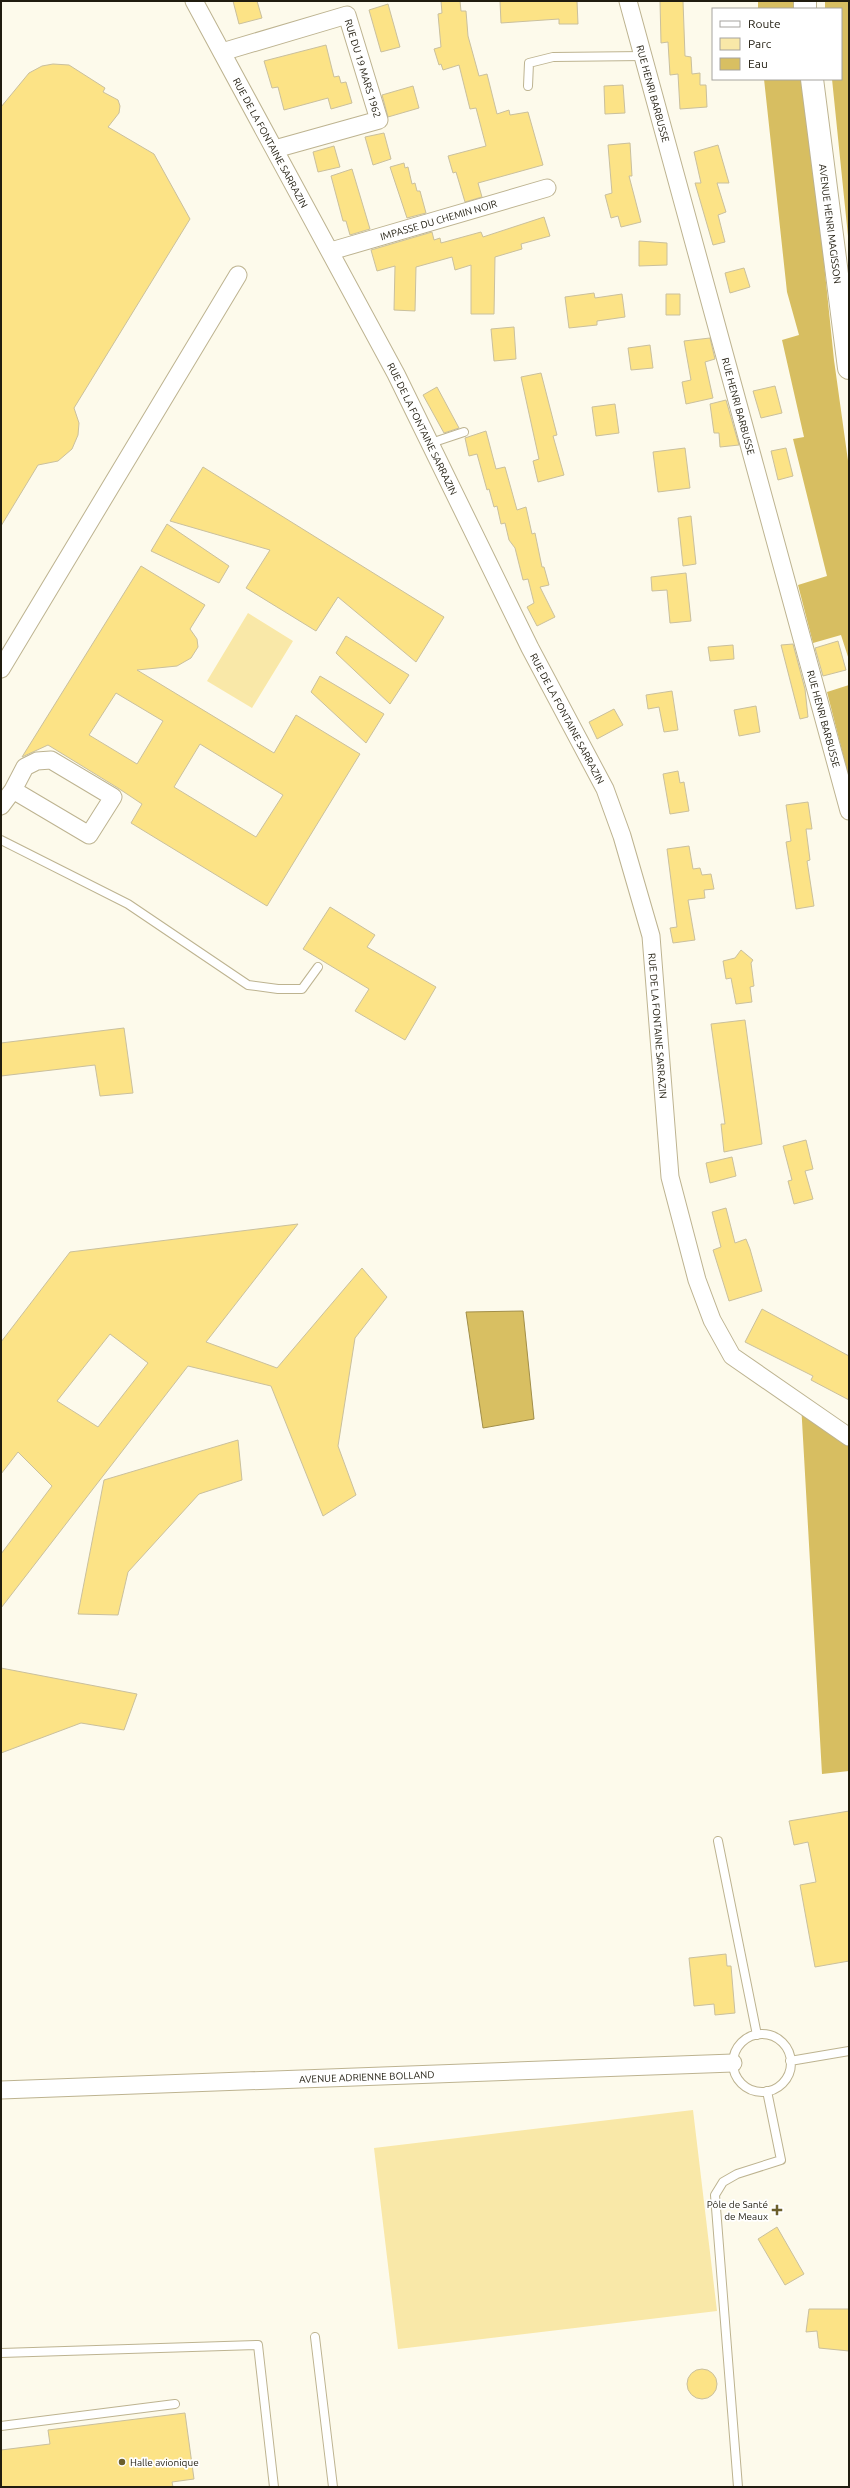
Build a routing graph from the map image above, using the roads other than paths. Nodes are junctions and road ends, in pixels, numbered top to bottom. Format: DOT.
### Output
graph roads {
  1 [pos="194,1"];
  2 [pos="628,1"];
  3 [pos="222,52"];
  4 [pos="643,56"];
  5 [pos="812,80"];
  6 [pos="528,86"];
  7 [pos="275,149"];
  8 [pos="547,188"];
  9 [pos="331,251"];
  10 [pos="238,275"];
  11 [pos="849,368"];
  12 [pos="464,432"];
  13 [pos="431,443"];
  14 [pos="1,669"];
  15 [pos="13,790"];
  16 [pos="1,806"];
  17 [pos="849,810"];
  18 [pos="1,840"];
  19 [pos="318,967"];
  20 [pos="849,1437"];
  21 [pos="718,1841"];
  22 [pos="758,2034"];
  23 [pos="849,2052"];
  24 [pos="790,2061"];
  25 [pos="733,2063"];
  26 [pos="1,2090"];
  27 [pos="767,2091"];
  28 [pos="315,2337"];
  29 [pos="1,2353"];
  30 [pos="175,2404"];
  31 [pos="1,2426"];
  32 [pos="274,2487"];
  33 [pos="333,2487"];
  34 [pos="738,2487"];
  1 -- 3 [label="street, RUE DE LA FONTAINE SARRAZIN"];
  2 -- 4 [label="street, RUE HENRI BARBUSSE"];
  3 -- 7 [label="street, RUE DE LA FONTAINE SARRAZIN"];
  3 -- 7 [label="street, RUE DU 19 MARS 1962"];
  4 -- 6 [label="lane"];
  4 -- 17 [label="street, RUE HENRI BARBUSSE"];
  5 -- 11 [label="main road, AVENUE HENRI MAGISSON"];
  7 -- 9 [label="street, RUE DE LA FONTAINE SARRAZIN"];
  8 -- 9 [label="street, IMPASSE DU CHEMIN NOIR"];
  9 -- 13 [label="street, RUE DE LA FONTAINE SARRAZIN"];
  10 -- 14 [label="street"];
  12 -- 13 [label="lane"];
  13 -- 20 [label="street, RUE DE LA FONTAINE SARRAZIN"];
  15 -- 15 [label="street"];
  15 -- 16 [label="street"];
  18 -- 19 [label="lane"];
  21 -- 22 [label="lane"];
  22 -- 24 [label="lane"];
  22 -- 25 [label="lane"];
  23 -- 24 [label="lane"];
  24 -- 27 [label="lane"];
  25 -- 26 [label="street, AVENUE ADRIENNE BOLLAND"];
  25 -- 27 [label="lane"];
  27 -- 34 [label="lane"];
  28 -- 33 [label="lane"];
  29 -- 32 [label="lane"];
  30 -- 31 [label="lane"];
}
